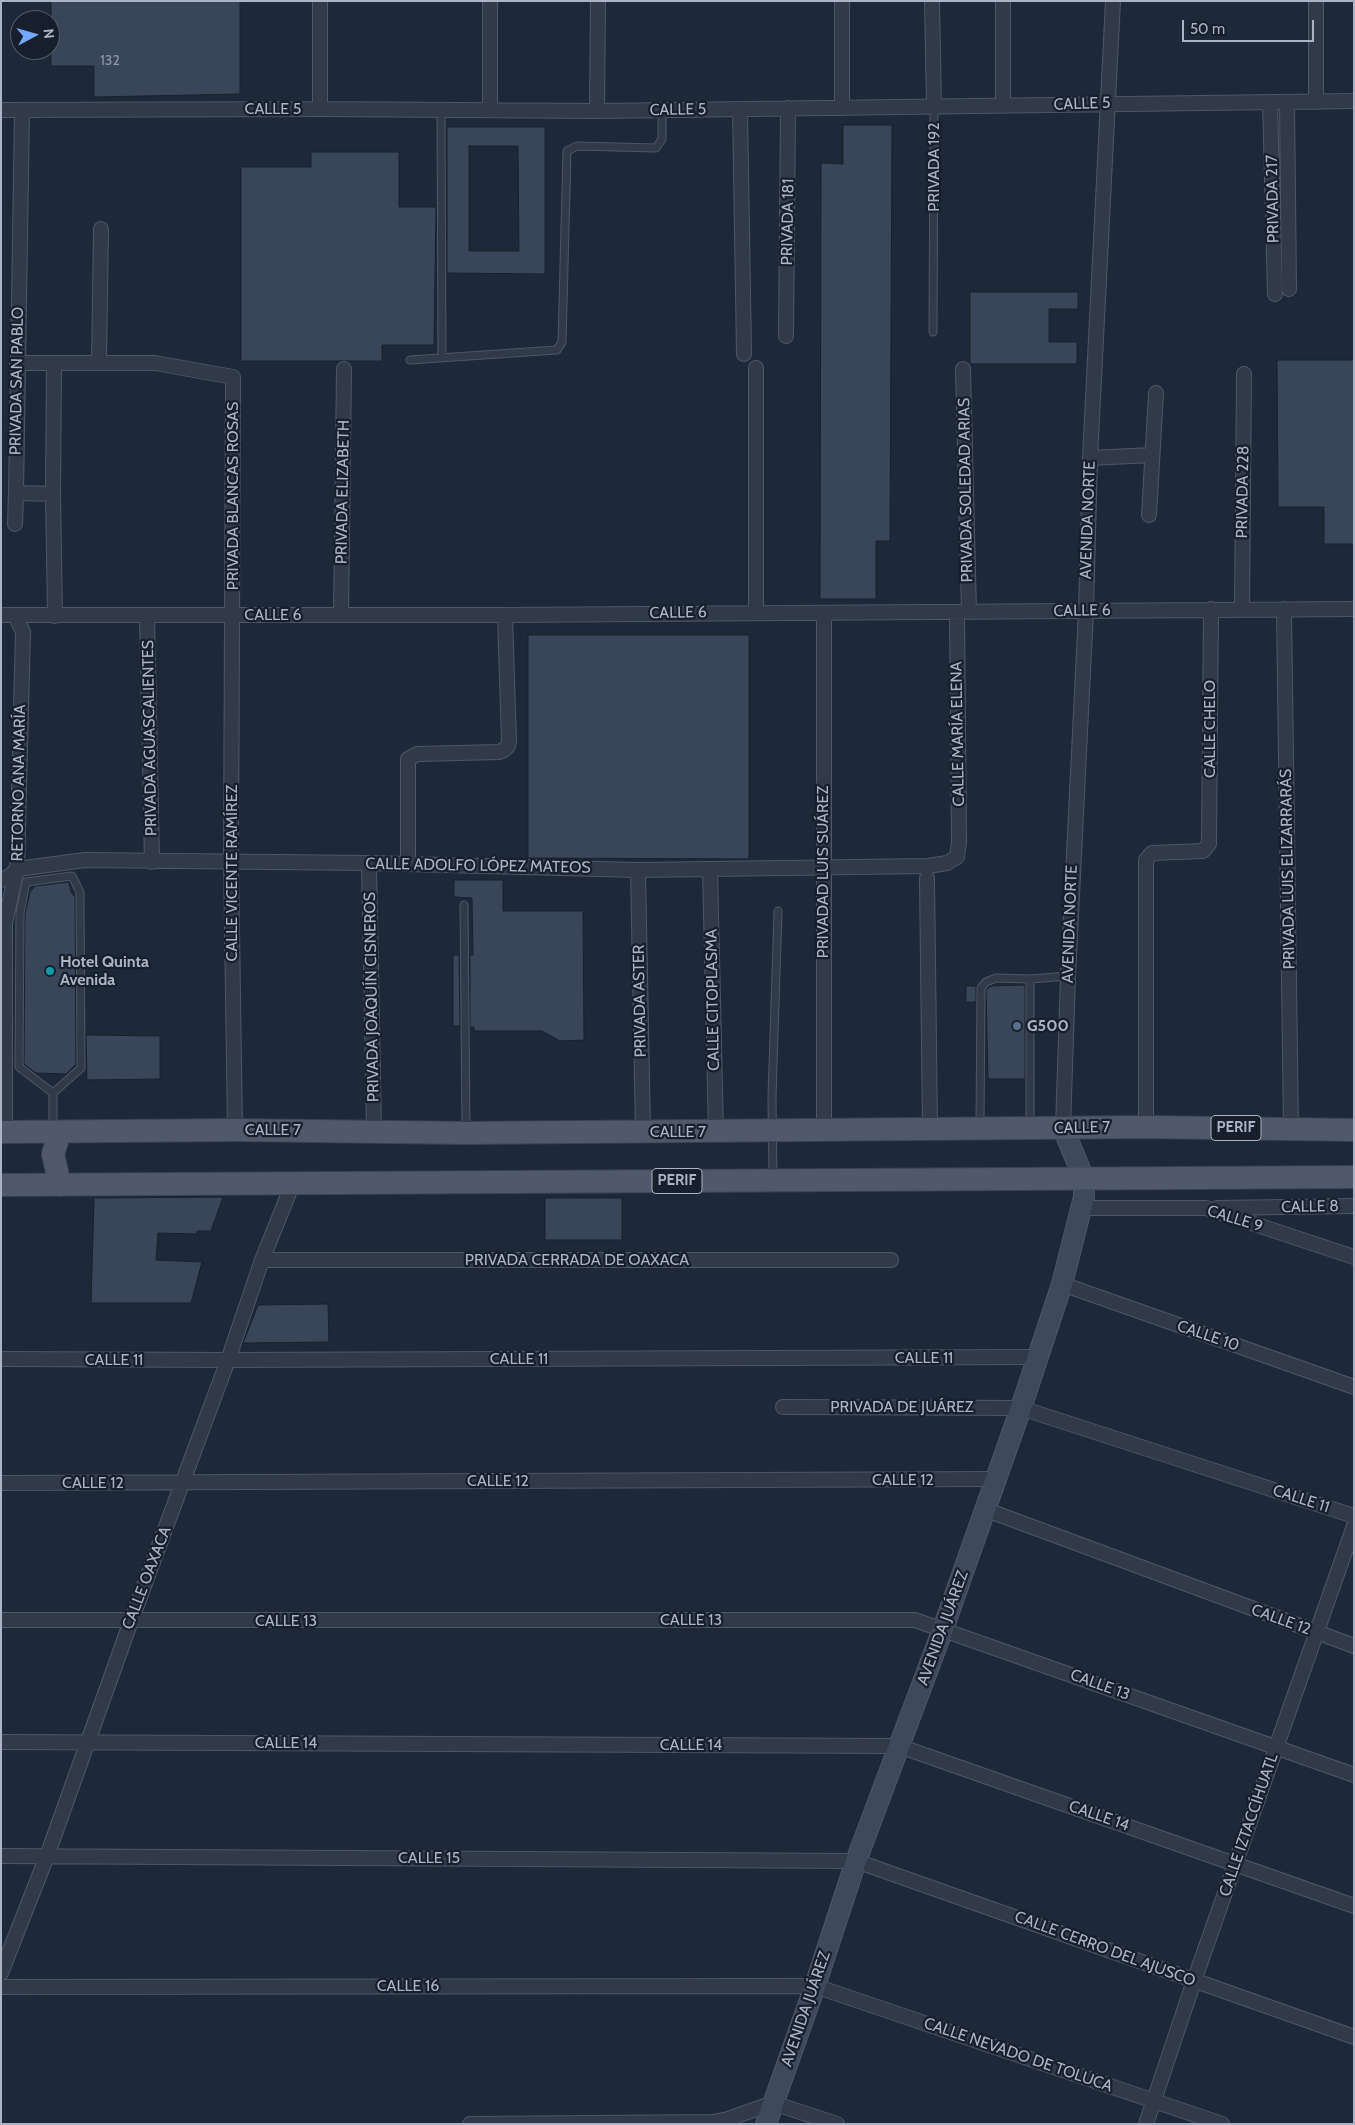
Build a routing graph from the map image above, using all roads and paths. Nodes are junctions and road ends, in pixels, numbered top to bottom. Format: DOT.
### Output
graph roads {
  1 [pos="320,1"];
  2 [pos="490,1"];
  3 [pos="598,1"];
  4 [pos="842,1"];
  5 [pos="932,1"];
  6 [pos="1003,1"];
  7 [pos="1113,1"];
  8 [pos="1316,1"];
  9 [pos="1287,102"];
  10 [pos="1316,102"];
  11 [pos="1354,102"];
  12 [pos="1108,103"];
  13 [pos="1270,103"];
  14 [pos="934,106"];
  15 [pos="1003,106"];
  16 [pos="788,108"];
  17 [pos="842,108"];
  18 [pos="320,109"];
  19 [pos="441,109"];
  20 [pos="490,109"];
  21 [pos="740,109"];
  22 [pos="1,110"];
  23 [pos="22,110"];
  24 [pos="662,110"];
  25 [pos="597,111"];
  26 [pos="101,229"];
  27 [pos="1289,289"];
  28 [pos="1275,294"];
  29 [pos="933,332"];
  30 [pos="786,336"];
  31 [pos="744,354"];
  32 [pos="442,358"];
  33 [pos="410,360"];
  34 [pos="18,363"];
  35 [pos="54,363"];
  36 [pos="99,363"];
  37 [pos="756,368"];
  38 [pos="344,369"];
  39 [pos="963,369"];
  40 [pos="1244,374"];
  41 [pos="1156,393"];
  42 [pos="1152,455"];
  43 [pos="1090,458"];
  44 [pos="16,493"];
  45 [pos="53,494"];
  46 [pos="1149,515"];
  47 [pos="16,524"];
  48 [pos="1211,609"];
  49 [pos="1284,609"];
  50 [pos="1354,609"];
  51 [pos="1242,610"];
  52 [pos="1086,611"];
  53 [pos="756,612"];
  54 [pos="963,612"];
  55 [pos="824,613"];
  56 [pos="8,615"];
  57 [pos="147,615"];
  58 [pos="232,615"];
  59 [pos="341,615"];
  60 [pos="505,615"];
  61 [pos="55,616"];
  62 [pos="957,857"];
  63 [pos="152,862"];
  64 [pos="232,862"];
  65 [pos="369,863"];
  66 [pos="408,864"];
  67 [pos="823,867"];
  68 [pos="710,868"];
  69 [pos="17,869"];
  70 [pos="638,870"];
  71 [pos="927,878"];
  72 [pos="1,880"];
  73 [pos="464,905"];
  74 [pos="778,911"];
  75 [pos="1068,976"];
  76 [pos="1030,979"];
  77 [pos="53,1093"];
  78 [pos="1146,1127"];
  79 [pos="980,1128"];
  80 [pos="1030,1128"];
  81 [pos="1063,1128"];
  82 [pos="1291,1129"];
  83 [pos="235,1130"];
  84 [pos="824,1130"];
  85 [pos="930,1130"];
  86 [pos="1326,1130"];
  87 [pos="1354,1130"];
  88 [pos="374,1131"];
  89 [pos="774,1131"];
  90 [pos="3,1132"];
  91 [pos="57,1132"];
  92 [pos="643,1132"];
  93 [pos="716,1132"];
  94 [pos="466,1133"];
  95 [pos="1354,1145"];
  96 [pos="1354,1177"];
  97 [pos="1084,1179"];
  98 [pos="772,1180"];
  99 [pos="293,1183"];
  100 [pos="1,1185"];
  101 [pos="60,1185"];
  102 [pos="1354,1206"];
  103 [pos="1082,1208"];
  104 [pos="1206,1208"];
  105 [pos="1354,1257"];
  106 [pos="262,1260"];
  107 [pos="891,1260"];
  108 [pos="1062,1284"];
  109 [pos="1037,1357"];
  110 [pos="1,1359"];
  111 [pos="228,1360"];
  112 [pos="1354,1387"];
  113 [pos="783,1407"];
  114 [pos="1021,1408"];
  115 [pos="996,1479"];
  116 [pos="183,1482"];
  117 [pos="1,1483"];
  118 [pos="984,1509"];
  119 [pos="1354,1516"];
  120 [pos="1354,1526"];
  121 [pos="1,1620"];
  122 [pos="131,1621"];
  123 [pos="943,1629"];
  124 [pos="1316,1632"];
  125 [pos="1354,1646"];
  126 [pos="1,1742"];
  127 [pos="87,1742"];
  128 [pos="899,1746"];
  129 [pos="1276,1748"];
  130 [pos="1354,1775"];
  131 [pos="1,1856"];
  132 [pos="47,1856"];
  133 [pos="856,1861"];
  134 [pos="1235,1863"];
  135 [pos="1354,1906"];
  136 [pos="1,1974"];
  137 [pos="1194,1981"];
  138 [pos="1,1986"];
  139 [pos="815,1986"];
  140 [pos="1354,2037"];
  141 [pos="1154,2101"];
  142 [pos="773,2103"];
  143 [pos="470,2124"];
  144 [pos="766,2124"];
  145 [pos="836,2124"];
  146 [pos="1146,2124"];
  147 [pos="1222,2124"];
  1 -- 18 [label="street"];
  2 -- 20 [label="street"];
  3 -- 25 [label="street"];
  4 -- 17 [label="street"];
  5 -- 14 [label="street, PRIVADA 192"];
  6 -- 15 [label="street"];
  7 -- 12 [label="street, AVENIDA NORTE"];
  8 -- 10 [label="street"];
  9 -- 10 [label="street, CALLE 5"];
  9 -- 13 [label="street, CALLE 5"];
  9 -- 27 [label="street"];
  10 -- 11 [label="street, CALLE 5"];
  12 -- 13 [label="street, CALLE 5"];
  12 -- 15 [label="street, CALLE 5"];
  12 -- 43 [label="street, AVENIDA NORTE"];
  13 -- 28 [label="street, PRIVADA 217"];
  14 -- 15 [label="street, CALLE 5"];
  14 -- 17 [label="street, CALLE 5"];
  14 -- 29 [label="lane, PRIVADA 192"];
  16 -- 17 [label="street, CALLE 5"];
  16 -- 21 [label="street, CALLE 5"];
  16 -- 30 [label="street, PRIVADA 181"];
  18 -- 19 [label="street, CALLE 5"];
  18 -- 23 [label="street, CALLE 5"];
  19 -- 20 [label="street, CALLE 5"];
  19 -- 32 [label="lane"];
  20 -- 25 [label="street, CALLE 5"];
  21 -- 24 [label="street, CALLE 5"];
  21 -- 31 [label="street"];
  22 -- 23 [label="street, CALLE 5"];
  23 -- 34 [label="street, PRIVADA SAN PABLO"];
  24 -- 25 [label="street, CALLE 5"];
  24 -- 32 [label="lane"];
  26 -- 36 [label="street"];
  32 -- 33 [label="lane"];
  34 -- 35 [label="street"];
  34 -- 44 [label="street, PRIVADA SAN PABLO"];
  35 -- 36 [label="street"];
  35 -- 45 [label="street"];
  36 -- 58 [label="street, PRIVADA BLANCAS ROSAS"];
  37 -- 53 [label="street"];
  38 -- 59 [label="street, PRIVADA ELIZABETH"];
  39 -- 54 [label="street, PRIVADA SOLEDAD ARIAS"];
  40 -- 51 [label="street, PRIVADA 228"];
  41 -- 42 [label="street"];
  42 -- 43 [label="street"];
  42 -- 46 [label="street"];
  43 -- 52 [label="street, AVENIDA NORTE"];
  44 -- 45 [label="street"];
  44 -- 47 [label="street, PRIVADA SAN PABLO"];
  45 -- 61 [label="street"];
  48 -- 51 [label="street, CALLE 6"];
  48 -- 52 [label="street, CALLE 6"];
  48 -- 78 [label="street, CALLE CHELO"];
  49 -- 50 [label="street, CALLE 6"];
  49 -- 51 [label="street, CALLE 6"];
  49 -- 82 [label="street, PRIVADA LUIS ELIZARRARÁS"];
  52 -- 54 [label="street, CALLE 6"];
  52 -- 75 [label="street, AVENIDA NORTE"];
  53 -- 55 [label="street, CALLE 6"];
  53 -- 60 [label="street, CALLE 6"];
  54 -- 55 [label="street, CALLE 6"];
  54 -- 62 [label="street, CALLE MARÍA ELENA"];
  55 -- 67 [label="street, PRIVADAD LUIS SUÁREZ"];
  56 -- 61 [label="street, CALLE 6"];
  56 -- 69 [label="street, RETORNO ANA MARÍA"];
  57 -- 58 [label="street, CALLE 6"];
  57 -- 61 [label="street, CALLE 6"];
  57 -- 63 [label="street, PRIVADA AGUASCALIENTES"];
  58 -- 59 [label="street, CALLE 6"];
  58 -- 64 [label="street, CALLE VICENTE RAMÍREZ"];
  59 -- 60 [label="street, CALLE 6"];
  60 -- 66 [label="street"];
  62 -- 67 [label="street, CALLE ADOLFO LÓPEZ MATEOS"];
  63 -- 64 [label="street, CALLE ADOLFO LÓPEZ MATEOS"];
  63 -- 69 [label="street, CALLE ADOLFO LÓPEZ MATEOS"];
  64 -- 65 [label="street, CALLE ADOLFO LÓPEZ MATEOS"];
  64 -- 83 [label="street, CALLE VICENTE RAMÍREZ"];
  65 -- 66 [label="street, CALLE ADOLFO LÓPEZ MATEOS"];
  65 -- 88 [label="street, PRIVADA JOAQUÍN CISNEROS"];
  66 -- 70 [label="street, CALLE ADOLFO LÓPEZ MATEOS"];
  67 -- 68 [label="street, CALLE ADOLFO LÓPEZ MATEOS"];
  67 -- 84 [label="street, PRIVADAD LUIS SUÁREZ"];
  68 -- 70 [label="street, CALLE ADOLFO LÓPEZ MATEOS"];
  68 -- 93 [label="street, CALLE CITOPLASMA"];
  69 -- 72 [label="street, CALLE ADOLFO LÓPEZ MATEOS"];
  69 -- 90 [label="street, RETORNO ANA MARÍA"];
  70 -- 92 [label="street, PRIVADA ASTER"];
  71 -- 85 [label="street"];
  73 -- 94 [label="lane"];
  74 -- 89 [label="lane"];
  75 -- 76 [label="lane"];
  75 -- 81 [label="street, AVENIDA NORTE"];
  76 -- 79 [label="lane"];
  76 -- 80 [label="lane"];
  77 -- 77 [label="lane"];
  77 -- 91 [label="lane"];
  78 -- 81 [label="main road, CALLE 7 / PERIF"];
  78 -- 82 [label="main road, CALLE 7 / PERIF"];
  79 -- 80 [label="main road, CALLE 7 / PERIF"];
  79 -- 85 [label="main road, CALLE 7 / PERIF"];
  80 -- 81 [label="main road, CALLE 7 / PERIF"];
  81 -- 97 [label="street, AVENIDA JUÁREZ"];
  82 -- 86 [label="main road, CALLE 7 / PERIF"];
  83 -- 88 [label="main road, CALLE 7 / PERIF"];
  83 -- 91 [label="main road, CALLE 7 / PERIF"];
  84 -- 85 [label="main road, CALLE 7 / PERIF"];
  84 -- 89 [label="main road, CALLE 7 / PERIF"];
  86 -- 87 [label="main road, CALLE 7 / PERIF"];
  86 -- 95 [label="main road"];
  88 -- 94 [label="main road, CALLE 7 / PERIF"];
  89 -- 93 [label="main road, CALLE 7 / PERIF"];
  89 -- 98 [label="lane"];
  90 -- 91 [label="main road, CALLE 7 / PERIF"];
  91 -- 101 [label="main road"];
  92 -- 93 [label="main road, CALLE 7 / PERIF"];
  92 -- 94 [label="main road, CALLE 7 / PERIF"];
  96 -- 97 [label="main road, PERIF"];
  97 -- 98 [label="main road, PERIF"];
  97 -- 103 [label="street, AVENIDA JUÁREZ"];
  98 -- 99 [label="main road, PERIF"];
  99 -- 101 [label="main road, PERIF"];
  99 -- 106 [label="street, CALLE OAXACA"];
  100 -- 101 [label="main road, PERIF"];
  102 -- 104 [label="street, CALLE 8"];
  103 -- 104 [label="street, CALLE 9"];
  103 -- 108 [label="street, AVENIDA JUÁREZ"];
  104 -- 105 [label="street, CALLE 9"];
  106 -- 107 [label="street, PRIVADA CERRADA DE OAXACA"];
  106 -- 111 [label="street, CALLE OAXACA"];
  108 -- 109 [label="street, AVENIDA JUÁREZ"];
  108 -- 112 [label="street, CALLE 10"];
  109 -- 111 [label="street, CALLE 11"];
  109 -- 114 [label="street, AVENIDA JUÁREZ"];
  110 -- 111 [label="street, CALLE 11"];
  111 -- 116 [label="street, CALLE OAXACA"];
  113 -- 114 [label="street, PRIVADA DE JUÁREZ"];
  114 -- 115 [label="street, AVENIDA JUÁREZ"];
  114 -- 119 [label="street, CALLE 11"];
  115 -- 116 [label="street, CALLE 12"];
  115 -- 118 [label="street, AVENIDA JUÁREZ"];
  116 -- 117 [label="street, CALLE 12"];
  116 -- 122 [label="street, CALLE OAXACA"];
  118 -- 123 [label="street, AVENIDA JUÁREZ"];
  118 -- 124 [label="street, CALLE 12"];
  120 -- 124 [label="street, CALLE IZTACCÍHUATL"];
  121 -- 122 [label="street, CALLE 13"];
  122 -- 123 [label="street, CALLE 13"];
  122 -- 127 [label="street, CALLE OAXACA"];
  123 -- 128 [label="street, AVENIDA JUÁREZ"];
  123 -- 129 [label="street, CALLE 13"];
  124 -- 125 [label="street, CALLE 12"];
  124 -- 129 [label="street, CALLE IZTACCÍHUATL"];
  126 -- 127 [label="street, CALLE 14"];
  127 -- 128 [label="street, CALLE 14"];
  127 -- 132 [label="street, CALLE OAXACA"];
  128 -- 133 [label="street, AVENIDA JUÁREZ"];
  128 -- 134 [label="street, CALLE 14"];
  129 -- 130 [label="street, CALLE 13"];
  129 -- 134 [label="street, CALLE IZTACCÍHUATL"];
  131 -- 132 [label="street, CALLE 15"];
  132 -- 133 [label="street, CALLE 15"];
  132 -- 136 [label="street, CALLE OAXACA"];
  133 -- 137 [label="street, CALLE CERRO DEL AJUSCO"];
  133 -- 139 [label="street, AVENIDA JUÁREZ"];
  134 -- 135 [label="street, CALLE 14"];
  134 -- 137 [label="street, CALLE IZTACCÍHUATL"];
  137 -- 140 [label="street, CALLE CERRO DEL AJUSCO"];
  137 -- 141 [label="street, CALLE IZTACCÍHUATL"];
  138 -- 139 [label="street, CALLE 16"];
  139 -- 141 [label="street, CALLE NEVADO DE TOLUCA"];
  139 -- 142 [label="street, AVENIDA JUÁREZ"];
  141 -- 146 [label="street, CALLE IZTACCÍHUATL"];
  141 -- 147 [label="street, CALLE NEVADO DE TOLUCA"];
  142 -- 143 [label="street"];
  142 -- 144 [label="street, AVENIDA JUÁREZ"];
  142 -- 145 [label="street"];
}
